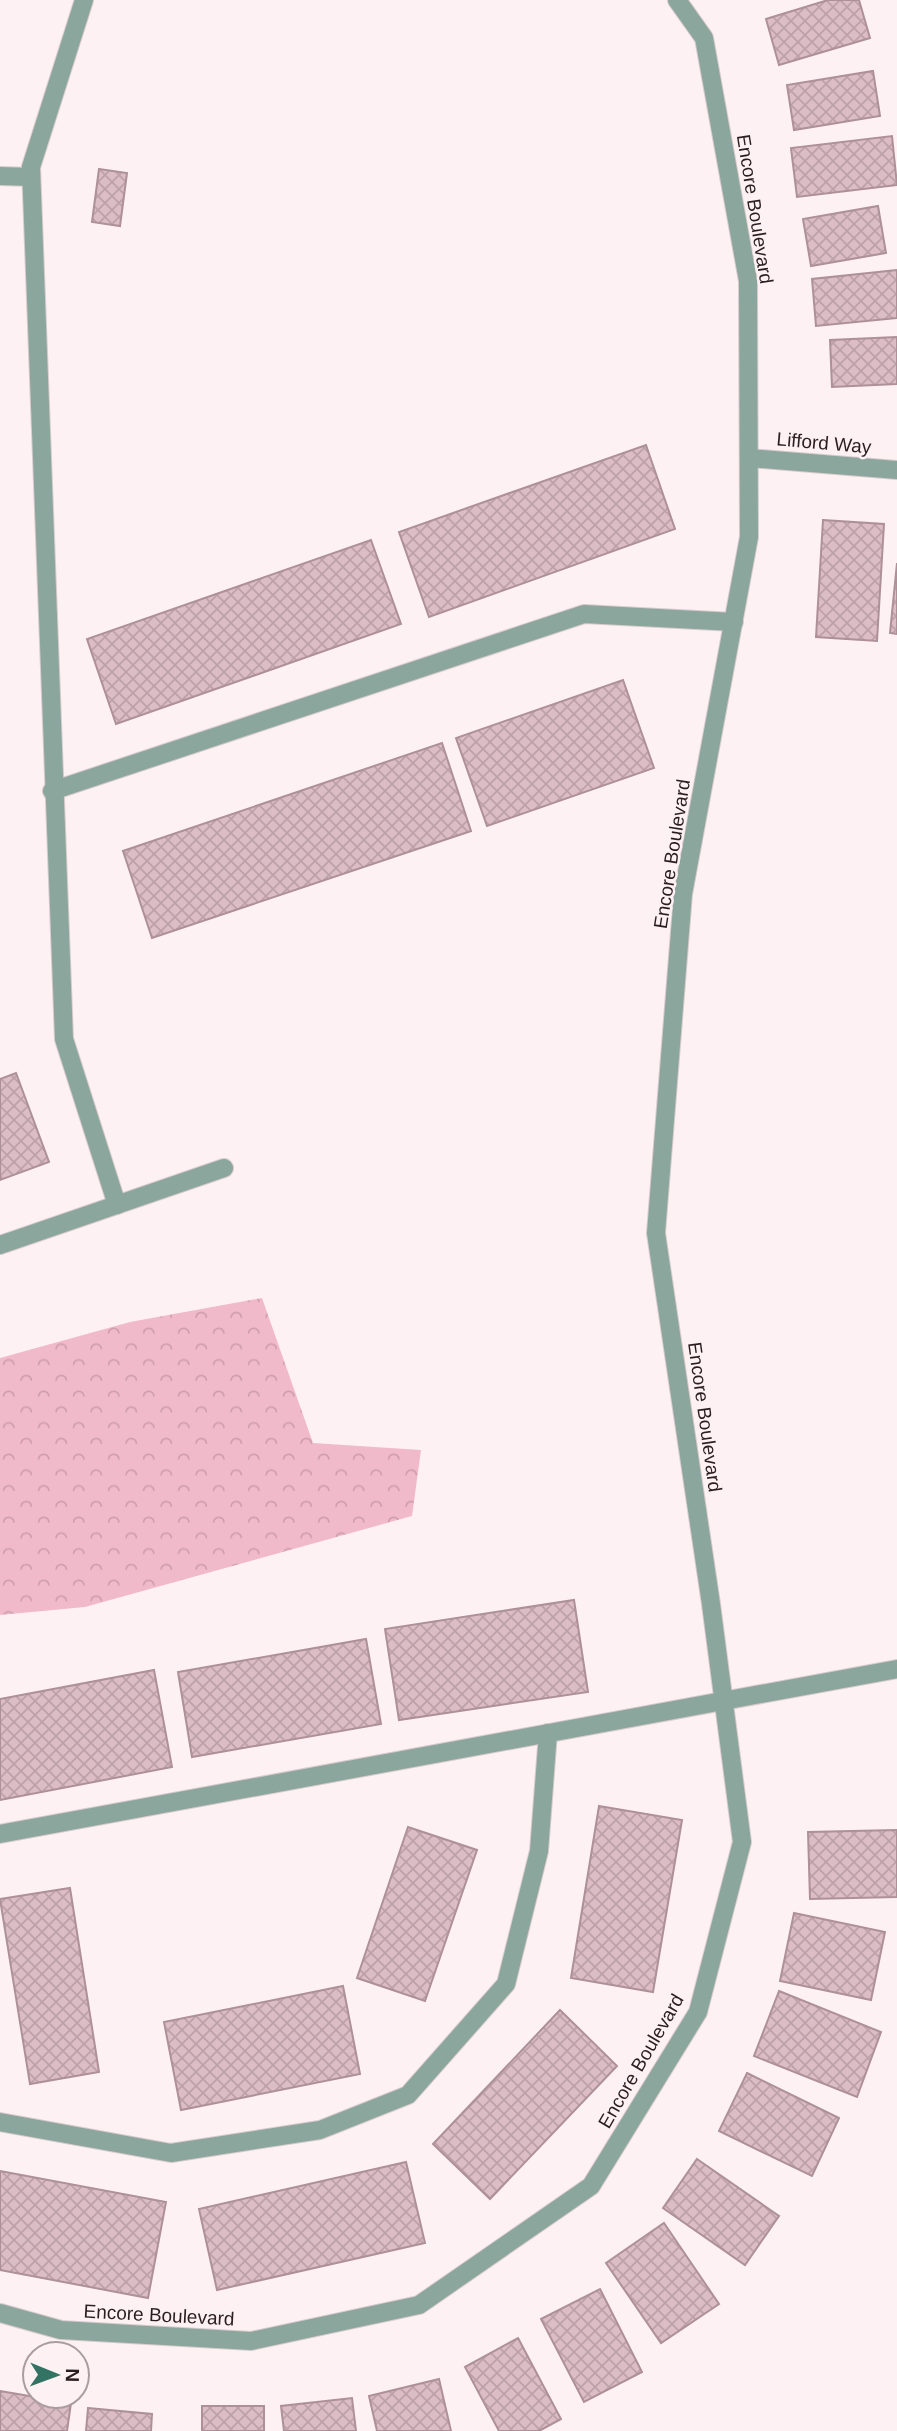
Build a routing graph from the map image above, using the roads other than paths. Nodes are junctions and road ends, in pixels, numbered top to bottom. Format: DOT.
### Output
graph roads {
  1 [pos="83,0"];
  2 [pos="677,0"];
  3 [pos="0,176"];
  4 [pos="31,177"];
  5 [pos="749,458"];
  6 [pos="897,470"];
  7 [pos="734,622"];
  8 [pos="52,791"];
  9 [pos="223,1168"];
  10 [pos="117,1205"];
  11 [pos="0,1245"];
  12 [pos="897,1669"];
  13 [pos="724,1701"];
  14 [pos="548,1733"];
  15 [pos="0,1834"];
  16 [pos="0,2122"];
  17 [pos="0,2313"];
  1 -- 4 [label="street"];
  2 -- 5 [label="street, Encore Boulevard"];
  3 -- 4 [label="street"];
  4 -- 8 [label="street"];
  5 -- 6 [label="street, Lifford Way"];
  5 -- 7 [label="street, Encore Boulevard"];
  7 -- 8 [label="street"];
  7 -- 13 [label="street, Encore Boulevard"];
  8 -- 10 [label="street"];
  9 -- 10 [label="street"];
  10 -- 11 [label="street"];
  12 -- 13 [label="street"];
  13 -- 14 [label="street"];
  13 -- 17 [label="street, Encore Boulevard"];
  14 -- 15 [label="street"];
  14 -- 16 [label="street"];
}
